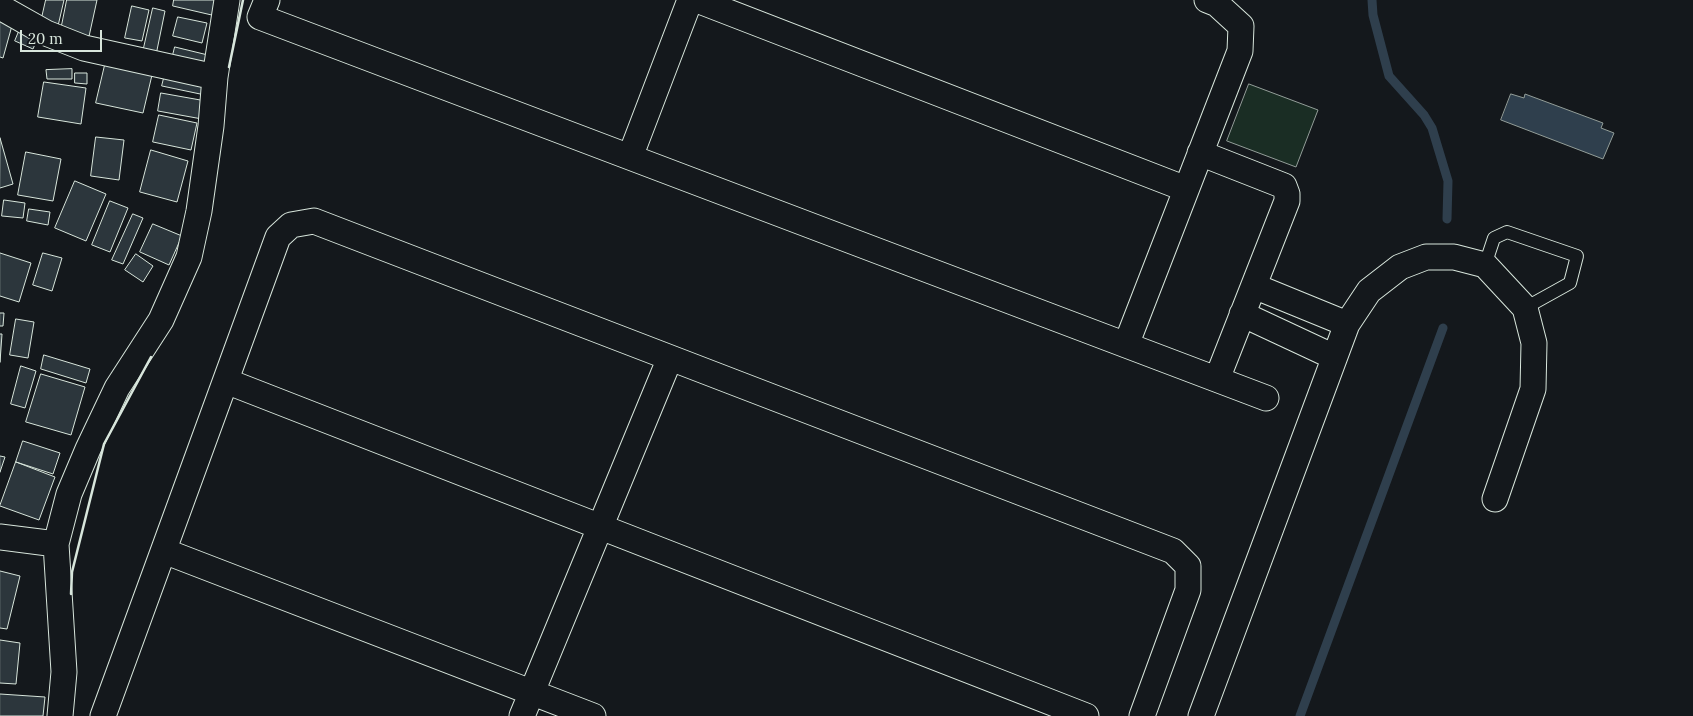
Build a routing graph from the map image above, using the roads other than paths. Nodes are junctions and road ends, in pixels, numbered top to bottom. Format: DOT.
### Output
graph roads {
  1 [pos="4,0"];
  2 [pos="227,0"];
  3 [pos="267,0"];
  4 [pos="690,0"];
  5 [pos="697,0"];
  6 [pos="1207,0"];
  7 [pos="0,7"];
  8 [pos="215,77"];
  9 [pos="1200,153"];
  10 [pos="630,157"];
  11 [pos="1186,189"];
  12 [pos="1485,265"];
  13 [pos="1254,286"];
  14 [pos="1526,308"];
  15 [pos="1242,314"];
  16 [pos="1346,324"];
  17 [pos="1126,345"];
  18 [pos="1334,357"];
  19 [pos="670,358"];
  20 [pos="1217,379"];
  21 [pos="226,381"];
  22 [pos="1266,398"];
  23 [pos="1495,499"];
  24 [pos="600,527"];
  25 [pos="0,537"];
  26 [pos="56,544"];
  27 [pos="164,551"];
  28 [pos="532,693"];
  29 [pos="60,716"];
  30 [pos="104,716"];
  31 [pos="522,716"];
  32 [pos="593,716"];
  33 [pos="1086,716"];
  34 [pos="1142,716"];
  35 [pos="1200,716"];
  1 -- 7 [label="street"];
  2 -- 8 [label="street"];
  3 -- 10 [label="street"];
  4 -- 10 [label="street"];
  5 -- 11 [label="street"];
  6 -- 9 [label="street"];
  7 -- 8 [label="street"];
  8 -- 26 [label="street"];
  9 -- 11 [label="street"];
  9 -- 13 [label="street"];
  10 -- 17 [label="street"];
  11 -- 17 [label="street"];
  12 -- 14 [label="street"];
  12 -- 14 [label="lane"];
  12 -- 16 [label="street"];
  13 -- 15 [label="street"];
  13 -- 16 [label="street"];
  14 -- 23 [label="street"];
  15 -- 18 [label="street"];
  15 -- 20 [label="street"];
  16 -- 18 [label="street"];
  17 -- 20 [label="street"];
  18 -- 35 [label="street"];
  19 -- 21 [label="street"];
  19 -- 24 [label="street"];
  19 -- 34 [label="street"];
  20 -- 22 [label="street"];
  21 -- 24 [label="street"];
  21 -- 27 [label="street"];
  24 -- 28 [label="street"];
  24 -- 33 [label="street"];
  25 -- 26 [label="street"];
  26 -- 29 [label="street"];
  27 -- 28 [label="street"];
  27 -- 30 [label="street"];
  28 -- 31 [label="street"];
  28 -- 32 [label="street"];
}
